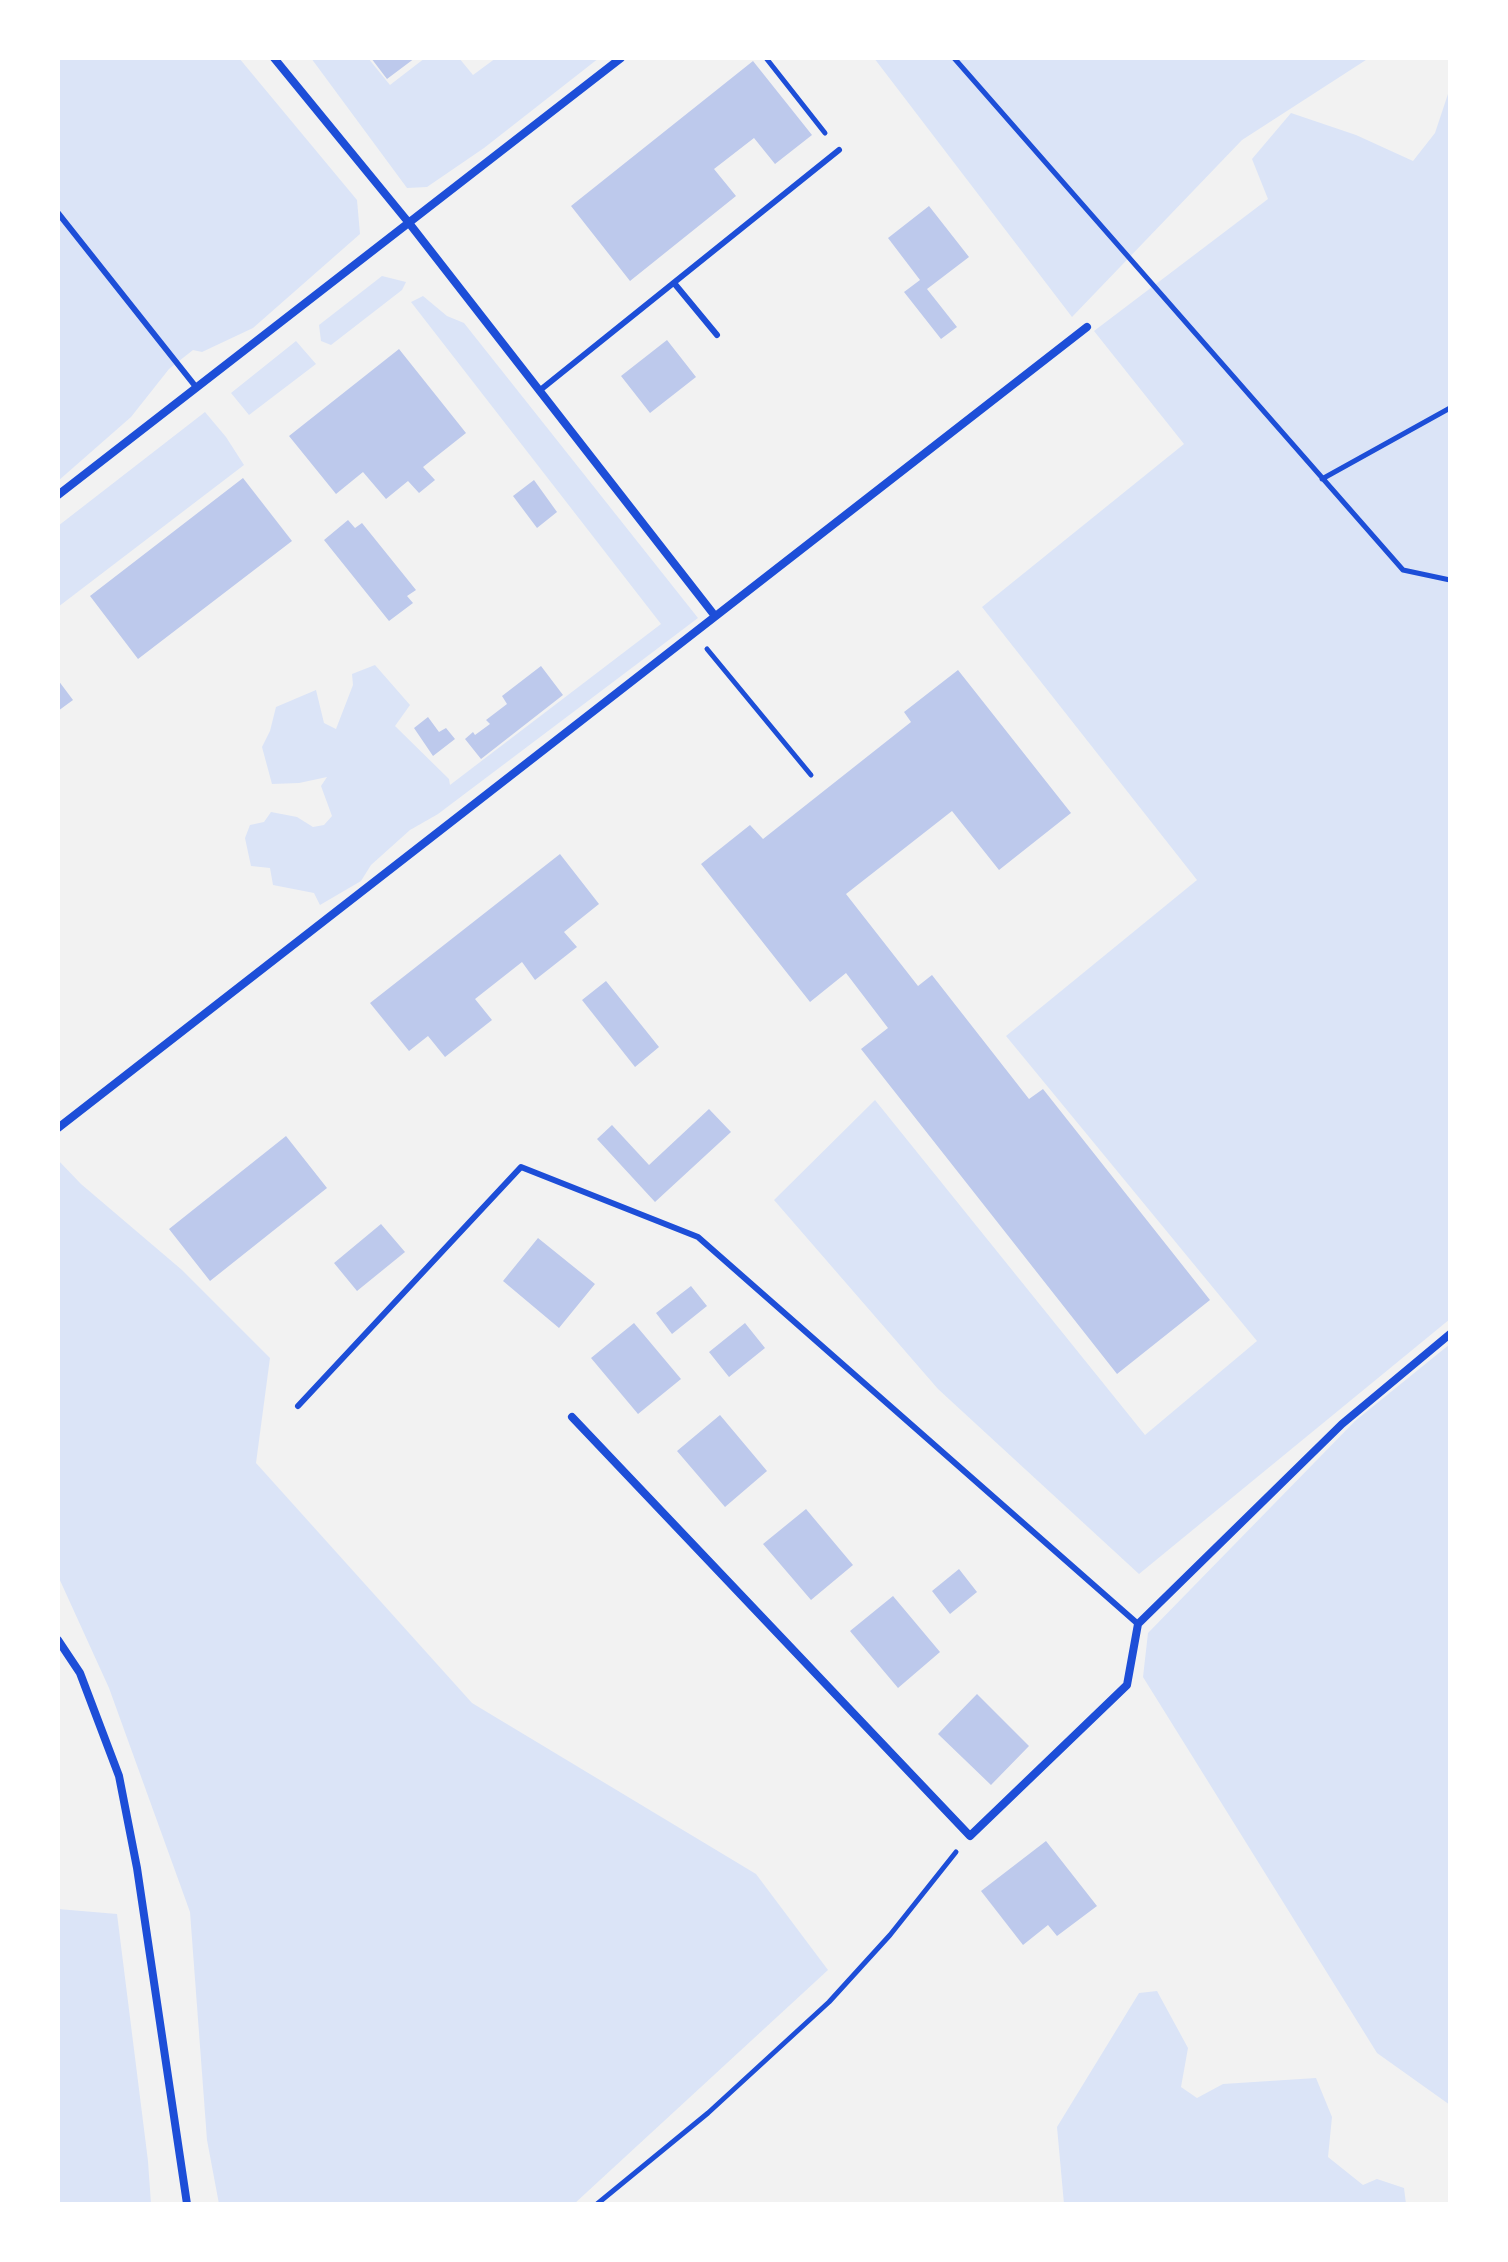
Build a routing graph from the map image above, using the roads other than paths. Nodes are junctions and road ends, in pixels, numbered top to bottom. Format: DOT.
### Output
graph roads {
  1 [pos="274,58"];
  2 [pos="621,58"];
  3 [pos="839,150"];
  4 [pos="58,213"];
  5 [pos="409,223"];
  6 [pos="674,283"];
  7 [pos="1087,327"];
  8 [pos="717,335"];
  9 [pos="196,387"];
  10 [pos="539,391"];
  11 [pos="58,495"];
  12 [pos="715,616"];
  13 [pos="58,1128"];
  14 [pos="1450,1334"];
  15 [pos="298,1406"];
  16 [pos="572,1417"];
  17 [pos="1138,1624"];
  18 [pos="58,1640"];
  19 [pos="187,2204"];
  1 -- 5 [label="street"];
  2 -- 5 [label="street"];
  3 -- 6 [label="lane"];
  4 -- 9 [label="lane"];
  5 -- 9 [label="street"];
  5 -- 10 [label="street"];
  6 -- 8 [label="lane"];
  6 -- 10 [label="lane"];
  7 -- 12 [label="street"];
  9 -- 11 [label="street"];
  10 -- 12 [label="street"];
  12 -- 13 [label="street"];
  14 -- 17 [label="street"];
  15 -- 17 [label="lane"];
  16 -- 17 [label="street"];
  18 -- 19 [label="street"];
}
